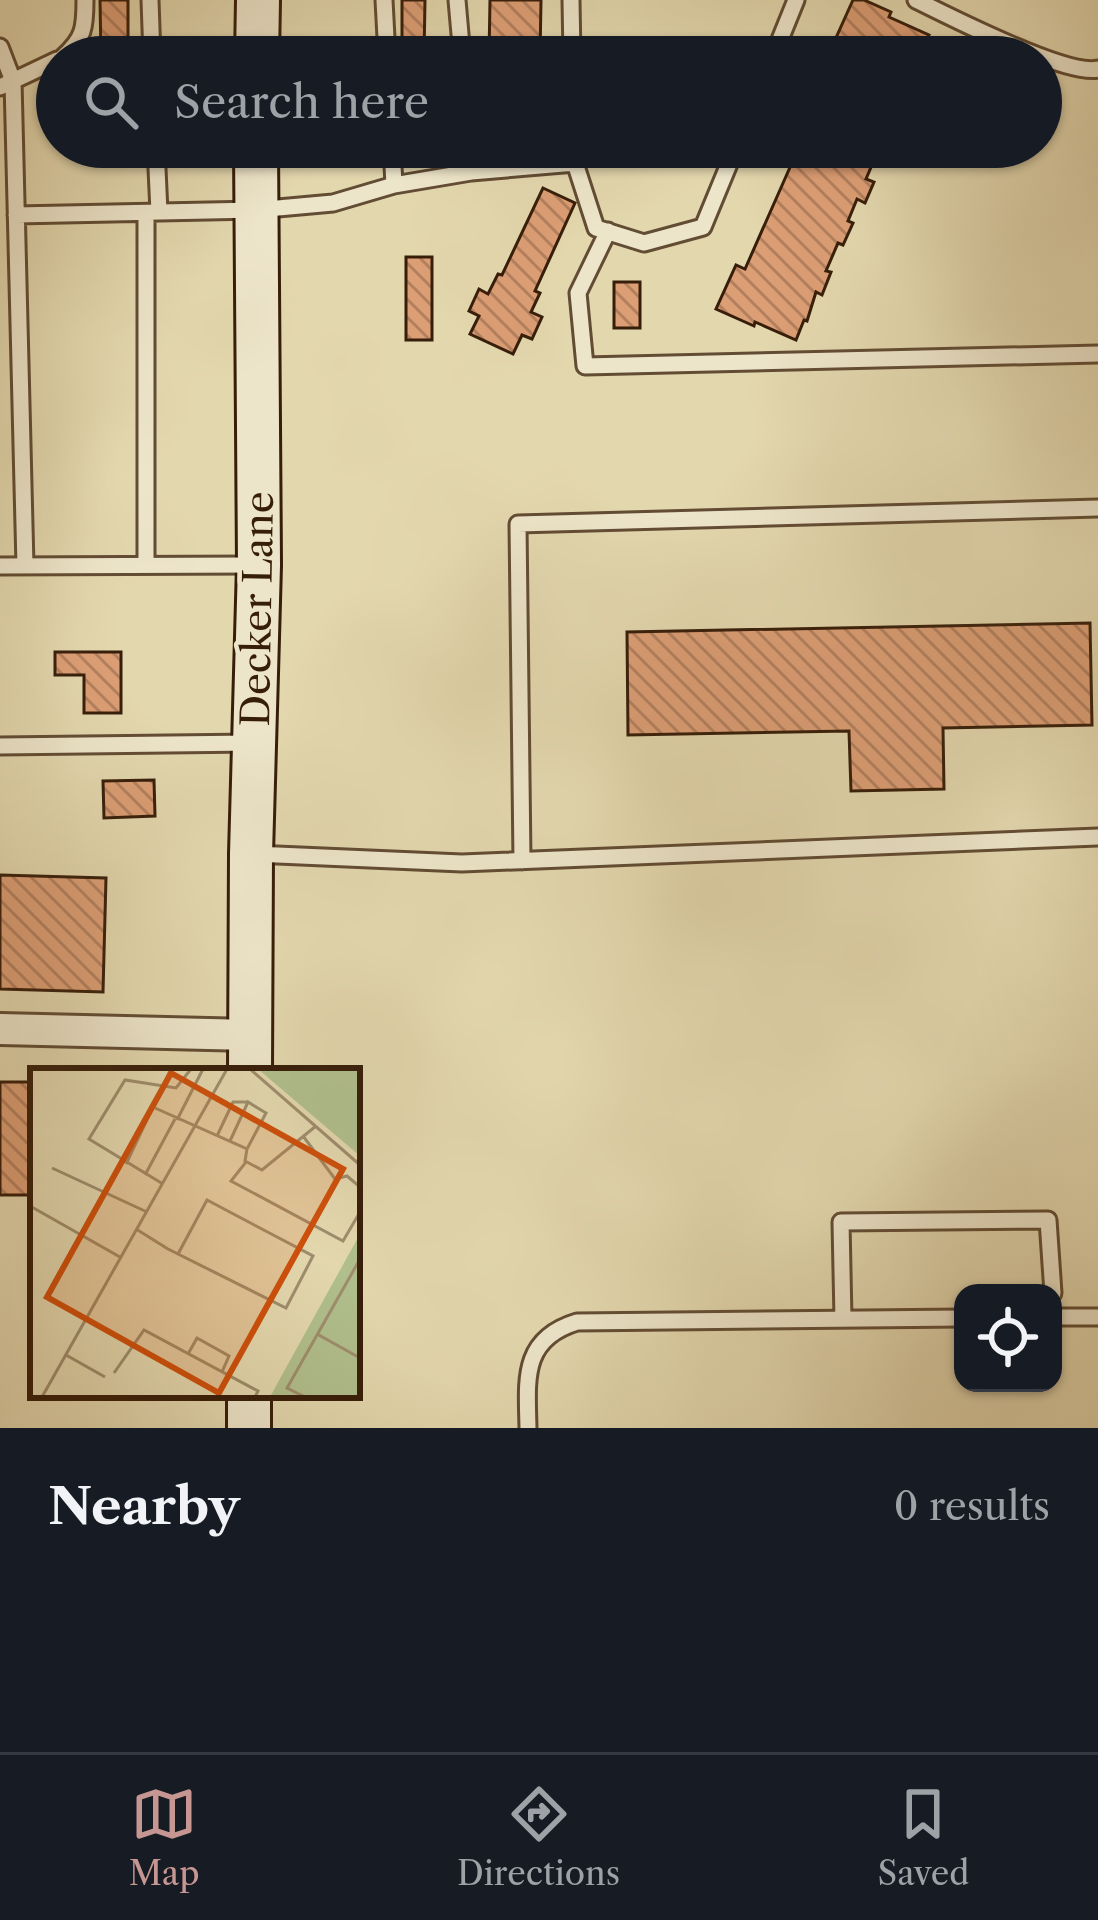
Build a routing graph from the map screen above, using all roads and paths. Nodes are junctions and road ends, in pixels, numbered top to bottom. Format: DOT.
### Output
graph roads {
  1 [pos="85,0"];
  2 [pos="150,0"];
  3 [pos="258,0"];
  4 [pos="384,0"];
  5 [pos="458,0"];
  6 [pos="571,0"];
  7 [pos="796,0"];
  8 [pos="916,0"];
  9 [pos="82,36"];
  10 [pos="151,36"];
  11 [pos="257,36"];
  12 [pos="386,36"];
  13 [pos="461,36"];
  14 [pos="572,36"];
  15 [pos="781,36"];
  16 [pos="996,36"];
  17 [pos="0,47"];
  18 [pos="1062,64"];
  19 [pos="1098,69"];
  20 [pos="36,70"];
  21 [pos="6,84"];
  22 [pos="155,168"];
  23 [pos="256,168"];
  24 [pos="393,168"];
  25 [pos="471,168"];
  26 [pos="495,168"];
  27 [pos="578,168"];
  28 [pos="727,168"];
  29 [pos="471,172"];
  30 [pos="394,185"];
  31 [pos="256,210"];
  32 [pos="153,212"];
  33 [pos="16,215"];
  34 [pos="608,231"];
  35 [pos="1098,354"];
  36 [pos="1098,508"];
  37 [pos="146,565"];
  38 [pos="259,565"];
  39 [pos="0,566"];
  40 [pos="26,566"];
  41 [pos="256,743"];
  42 [pos="0,746"];
  43 [pos="1098,837"];
  44 [pos="251,854"];
  45 [pos="522,861"];
  46 [pos="0,1030"];
  47 [pos="250,1053"];
  48 [pos="1052,1284"];
  49 [pos="1062,1317"];
  50 [pos="1098,1317"];
  51 [pos="954,1318"];
  52 [pos="843,1319"];
  53 [pos="528,1428"];
  1 -- 9 [label="lane"];
  2 -- 10 [label="lane"];
  3 -- 11 [label="main road"];
  4 -- 12 [label="lane"];
  5 -- 13 [label="lane"];
  6 -- 14 [label="lane"];
  7 -- 15 [label="lane"];
  8 -- 16 [label="lane"];
  17 -- 21 [label="lane"];
  18 -- 19 [label="lane"];
  20 -- 21 [label="lane"];
  21 -- 33 [label="lane"];
  22 -- 32 [label="lane"];
  23 -- 31 [label="main road, Decker Lane"];
  24 -- 30 [label="lane"];
  25 -- 29 [label="lane"];
  26 -- 29 [label="lane"];
  27 -- 34 [label="lane"];
  28 -- 34 [label="lane"];
  29 -- 30 [label="lane"];
  30 -- 31 [label="lane"];
  31 -- 32 [label="lane"];
  31 -- 38 [label="main road, Decker Lane"];
  32 -- 33 [label="lane"];
  32 -- 37 [label="lane"];
  33 -- 40 [label="lane"];
  34 -- 35 [label="lane"];
  36 -- 45 [label="lane"];
  37 -- 38 [label="lane"];
  37 -- 40 [label="lane"];
  38 -- 41 [label="main road, Decker Lane"];
  39 -- 40 [label="lane"];
  41 -- 42 [label="lane"];
  41 -- 44 [label="main road, Decker Lane"];
  43 -- 45 [label="lane"];
  44 -- 45 [label="lane"];
  44 -- 47 [label="main road, Decker Lane"];
  46 -- 47 [label="street"];
  48 -- 52 [label="lane"];
  49 -- 50 [label="lane"];
  51 -- 52 [label="lane"];
  52 -- 53 [label="lane"];
}
